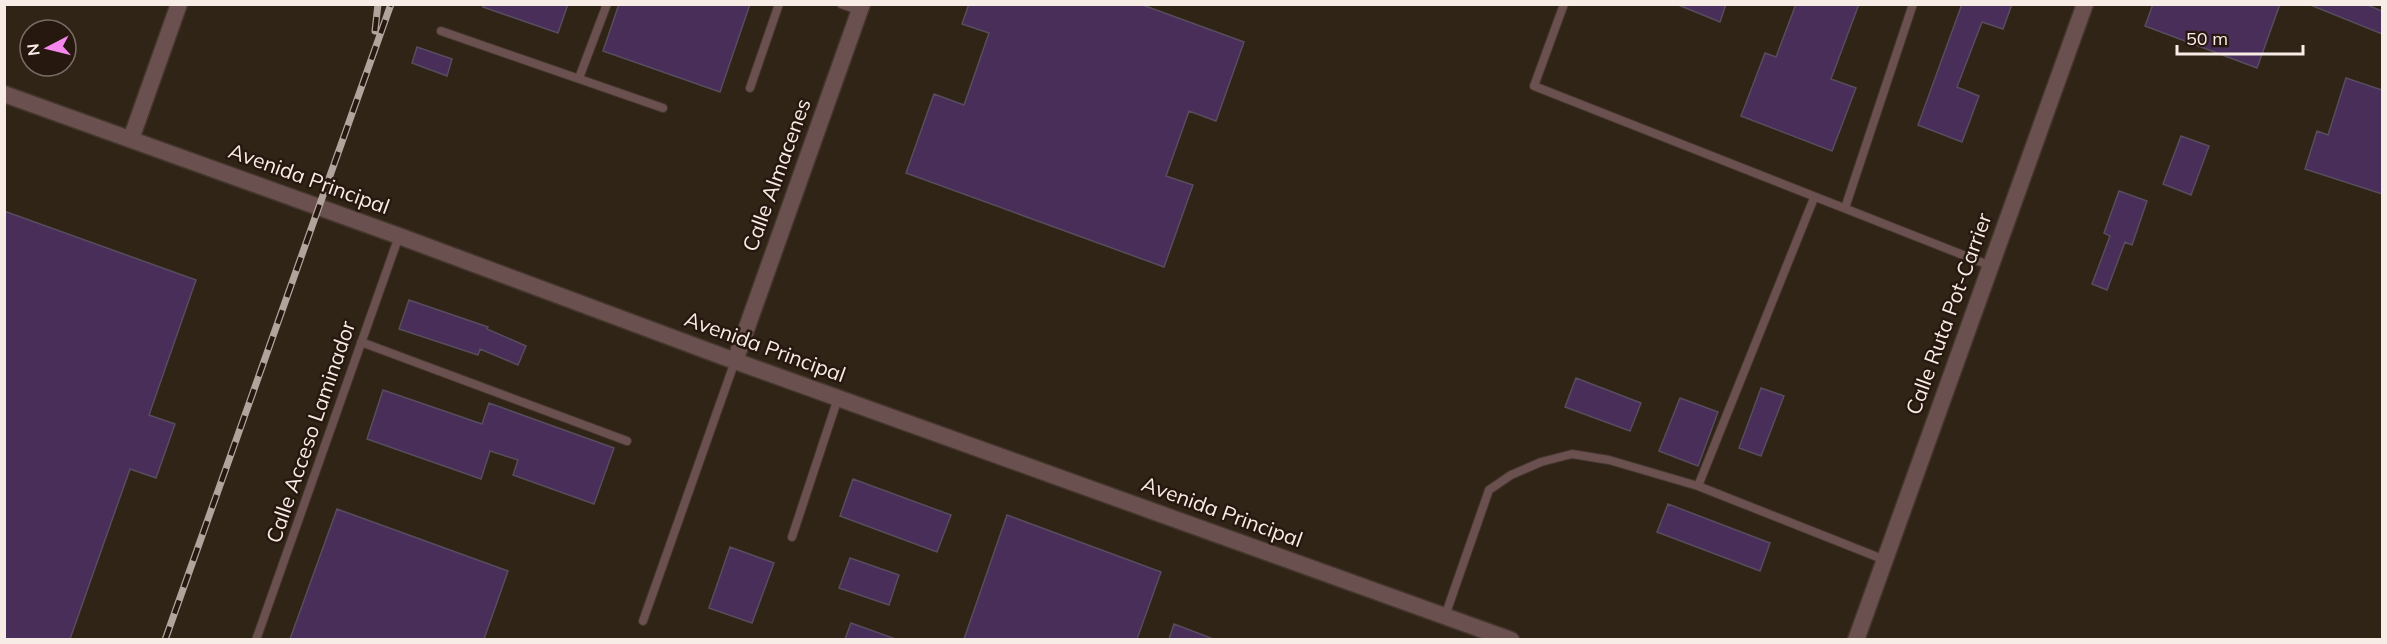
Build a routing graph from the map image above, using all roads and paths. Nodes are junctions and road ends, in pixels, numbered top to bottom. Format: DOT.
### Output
graph roads {
  1 [pos="179,4"];
  2 [pos="606,4"];
  3 [pos="779,4"];
  4 [pos="841,4"];
  5 [pos="1564,4"];
  6 [pos="1913,4"];
  7 [pos="2085,4"];
  8 [pos="861,8"];
  9 [pos="441,31"];
  10 [pos="579,78"];
  11 [pos="750,88"];
  12 [pos="4,93"];
  13 [pos="663,108"];
  14 [pos="131,139"];
  15 [pos="1814,198"];
  16 [pos="1845,208"];
  17 [pos="399,236"];
  18 [pos="1991,266"];
  19 [pos="362,342"];
  20 [pos="735,361"];
  21 [pos="838,398"];
  22 [pos="627,441"];
  23 [pos="1698,486"];
  24 [pos="792,537"];
  25 [pos="1885,560"];
  26 [pos="1445,616"];
  27 [pos="643,621"];
  28 [pos="256,639"];
  29 [pos="1511,639"];
  30 [pos="1856,639"];
  1 -- 14 [label="street"];
  2 -- 10 [label="lane"];
  3 -- 11 [label="lane"];
  4 -- 8 [label="lane"];
  5 -- 15 [label="lane"];
  6 -- 16 [label="lane"];
  7 -- 18 [label="street, Calle Ruta Pot-Carrier"];
  8 -- 20 [label="street, Calle Almacenes"];
  9 -- 10 [label="lane"];
  10 -- 13 [label="lane"];
  12 -- 14 [label="street, Avenida Principal"];
  14 -- 17 [label="street, Avenida Principal"];
  15 -- 16 [label="lane"];
  15 -- 23 [label="lane"];
  16 -- 18 [label="lane"];
  17 -- 19 [label="lane, Calle Acceso Laminador"];
  17 -- 20 [label="street, Avenida Principal"];
  18 -- 25 [label="street, Calle Ruta Pot-Carrier"];
  19 -- 22 [label="lane"];
  19 -- 28 [label="lane, Calle Acceso Laminador"];
  20 -- 21 [label="street, Avenida Principal"];
  20 -- 27 [label="lane"];
  21 -- 24 [label="lane"];
  21 -- 26 [label="street, Avenida Principal"];
  23 -- 25 [label="lane"];
  23 -- 26 [label="lane"];
  25 -- 30 [label="street, Calle Ruta Pot-Carrier"];
  26 -- 29 [label="street, Avenida Principal"];
}
